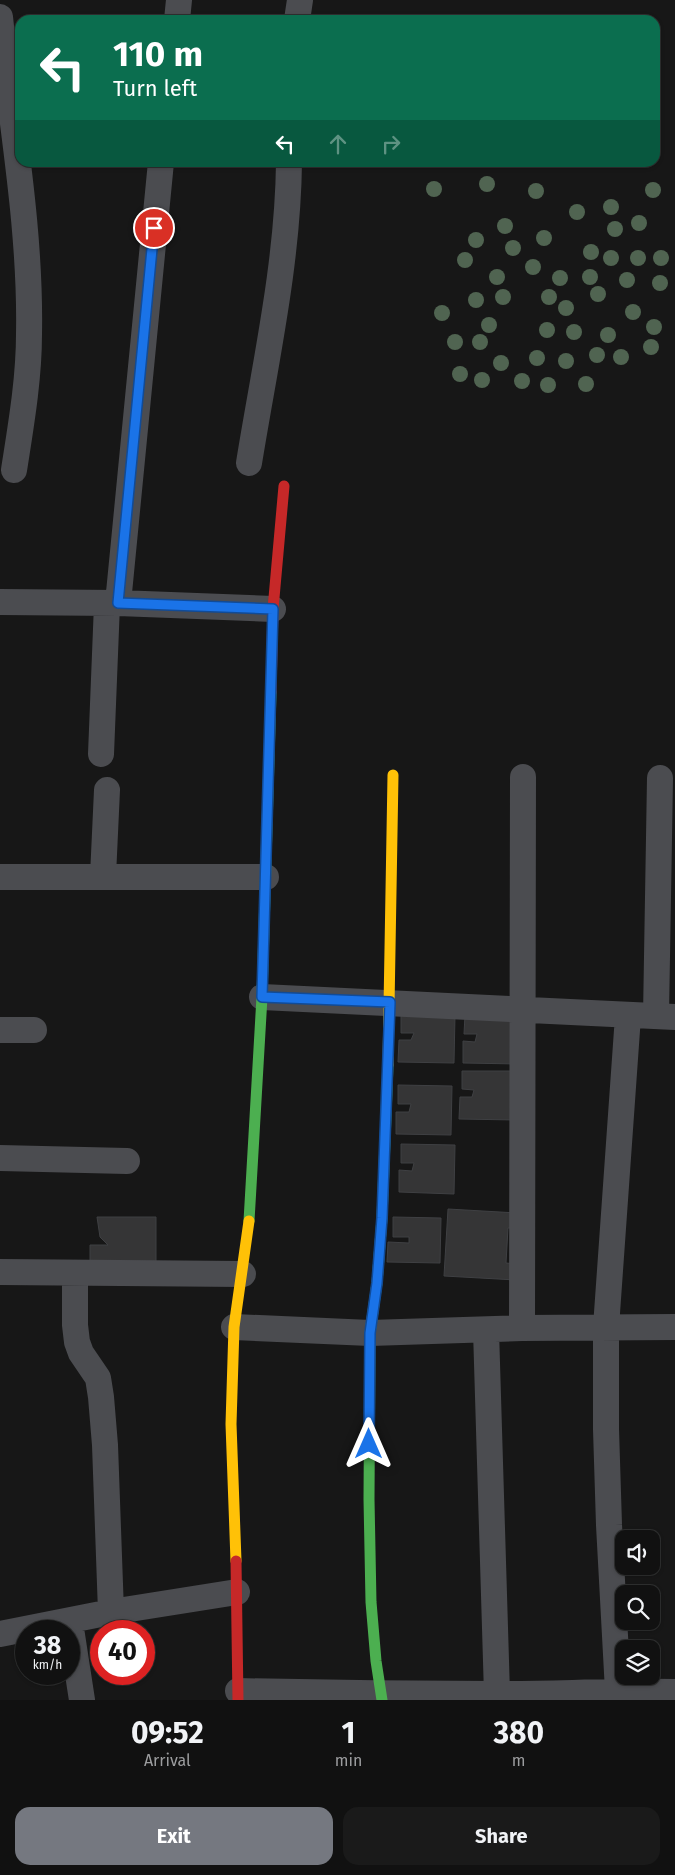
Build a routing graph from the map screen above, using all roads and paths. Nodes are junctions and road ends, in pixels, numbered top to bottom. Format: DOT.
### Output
graph roads {
  1 [pos="179,0"];
  2 [pos="300,0"];
  3 [pos="178,15"];
  4 [pos="298,15"];
  5 [pos="0,17"];
  6 [pos="15,154"];
  7 [pos="16,167"];
  8 [pos="161,167"];
  9 [pos="289,167"];
  10 [pos="249,463"];
  11 [pos="14,470"];
  12 [pos="284,486"];
  13 [pos="0,602"];
  14 [pos="113,604"];
  15 [pos="273,609"];
  16 [pos="101,754"];
  17 [pos="393,775"];
  18 [pos="523,777"];
  19 [pos="660,778"];
  20 [pos="107,790"];
  21 [pos="103,876"];
  22 [pos="0,877"];
  23 [pos="266,877"];
  24 [pos="262,997"];
  25 [pos="390,1002"];
  26 [pos="522,1010"];
  27 [pos="628,1016"];
  28 [pos="665,1017"];
  29 [pos="0,1030"];
  30 [pos="34,1030"];
  31 [pos="0,1158"];
  32 [pos="127,1161"];
  33 [pos="0,1272"];
  34 [pos="75,1274"];
  35 [pos="242,1274"];
  36 [pos="234,1326"];
  37 [pos="606,1327"];
  38 [pos="675,1327"];
  39 [pos="522,1328"];
  40 [pos="486,1330"];
  41 [pos="370,1333"];
  42 [pos="237,1592"];
  43 [pos="111,1612"];
  44 [pos="78,1620"];
  45 [pos="15,1631"];
  46 [pos="0,1634"];
  47 [pos="80,1685"];
  48 [pos="618,1691"];
  49 [pos="675,1692"];
  50 [pos="497,1694"];
  51 [pos="238,1696"];
  52 [pos="382,1697"];
  53 [pos="534,1697"];
  54 [pos="82,1700"];
  1 -- 3 [label="street"];
  2 -- 4 [label="street"];
  5 -- 6 [label="street"];
  7 -- 11 [label="street"];
  8 -- 14 [label="street"];
  9 -- 10 [label="street"];
  12 -- 15 [label="street"];
  13 -- 14 [label="street"];
  14 -- 15 [label="street"];
  14 -- 16 [label="street"];
  15 -- 23 [label="street"];
  17 -- 25 [label="street"];
  18 -- 26 [label="street"];
  19 -- 28 [label="street"];
  20 -- 21 [label="street"];
  21 -- 22 [label="street"];
  21 -- 23 [label="street"];
  23 -- 24 [label="street"];
  24 -- 25 [label="street"];
  24 -- 35 [label="street"];
  25 -- 26 [label="street"];
  25 -- 41 [label="street"];
  26 -- 27 [label="street"];
  26 -- 39 [label="street"];
  27 -- 28 [label="street"];
  27 -- 37 [label="street"];
  29 -- 30 [label="street"];
  31 -- 32 [label="street"];
  33 -- 34 [label="street"];
  34 -- 35 [label="street"];
  34 -- 43 [label="street"];
  35 -- 36 [label="street"];
  36 -- 41 [label="street"];
  36 -- 42 [label="street"];
  37 -- 38 [label="street"];
  37 -- 39 [label="street"];
  37 -- 48 [label="street"];
  39 -- 40 [label="street"];
  40 -- 41 [label="street"];
  40 -- 50 [label="street"];
  41 -- 52 [label="street"];
  42 -- 43 [label="street"];
  42 -- 51 [label="street"];
  43 -- 44 [label="street"];
  45 -- 46 [label="street"];
  47 -- 54 [label="street"];
  48 -- 49 [label="street"];
  48 -- 53 [label="street"];
  50 -- 52 [label="street"];
  50 -- 53 [label="street"];
  51 -- 52 [label="street"];
}
